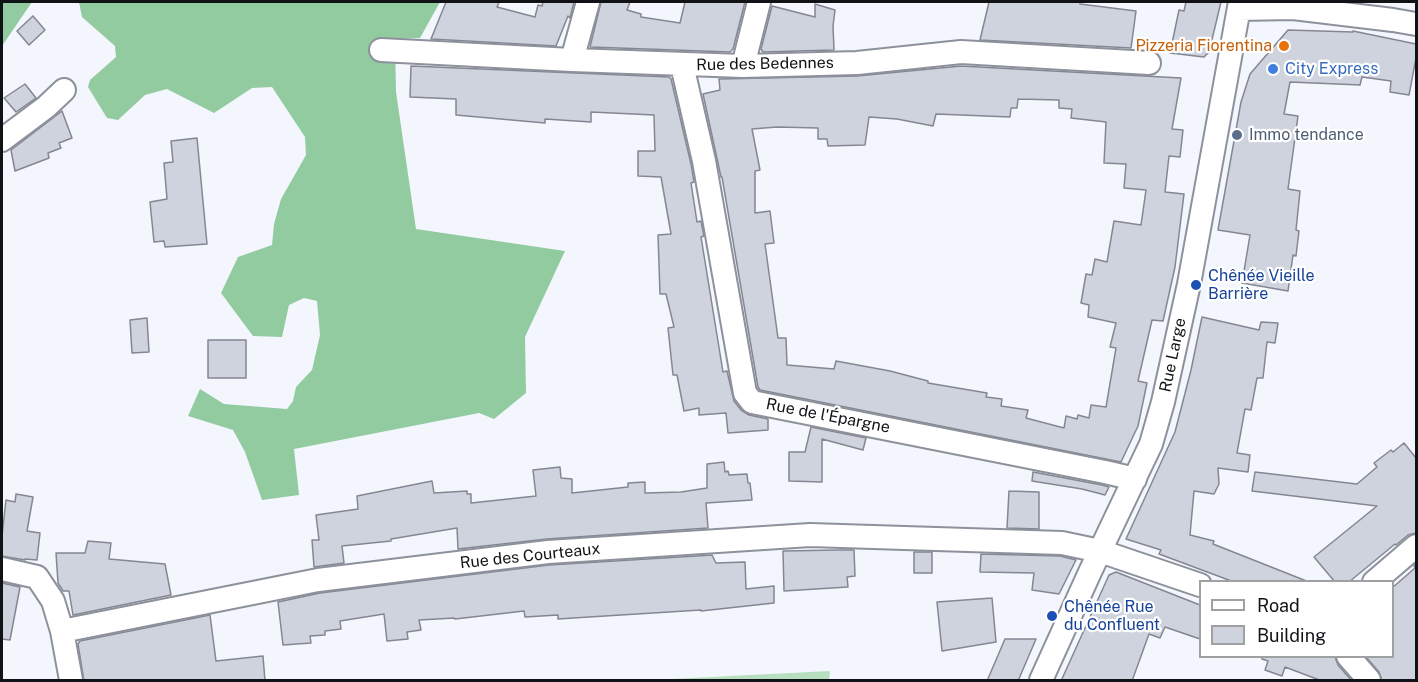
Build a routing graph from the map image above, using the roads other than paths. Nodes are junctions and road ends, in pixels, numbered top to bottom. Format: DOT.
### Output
graph roads {
  1 [pos="588,2"];
  2 [pos="759,2"];
  3 [pos="1240,5"];
  4 [pos="1416,24"];
  5 [pos="381,50"];
  6 [pos="572,60"];
  7 [pos="1149,63"];
  8 [pos="682,65"];
  9 [pos="743,66"];
  10 [pos="64,90"];
  11 [pos="2,140"];
  12 [pos="1135,479"];
  13 [pos="1416,546"];
  14 [pos="1100,551"];
  15 [pos="2,570"];
  16 [pos="1376,580"];
  17 [pos="1199,585"];
  18 [pos="62,631"];
  19 [pos="1349,658"];
  20 [pos="71,681"];
  21 [pos="1041,681"];
  22 [pos="1369,681"];
  1 -- 6 [label="street"];
  2 -- 9 [label="street"];
  3 -- 4 [label="street"];
  3 -- 12 [label="street, Rue Large"];
  5 -- 6 [label="street, Rue des Bedennes"];
  6 -- 8 [label="street, Rue des Bedennes"];
  7 -- 9 [label="street, Rue des Bedennes"];
  8 -- 9 [label="street, Rue des Bedennes"];
  8 -- 12 [label="street, Rue de l'Épargne"];
  10 -- 11 [label="street"];
  12 -- 14 [label="street, Rue Large"];
  13 -- 16 [label="street"];
  14 -- 17 [label="street, Rue des Courteaux"];
  14 -- 18 [label="street, Rue des Courteaux"];
  14 -- 21 [label="street, Rue Large"];
  15 -- 18 [label="street"];
  18 -- 20 [label="street"];
  19 -- 22 [label="street"];
}
